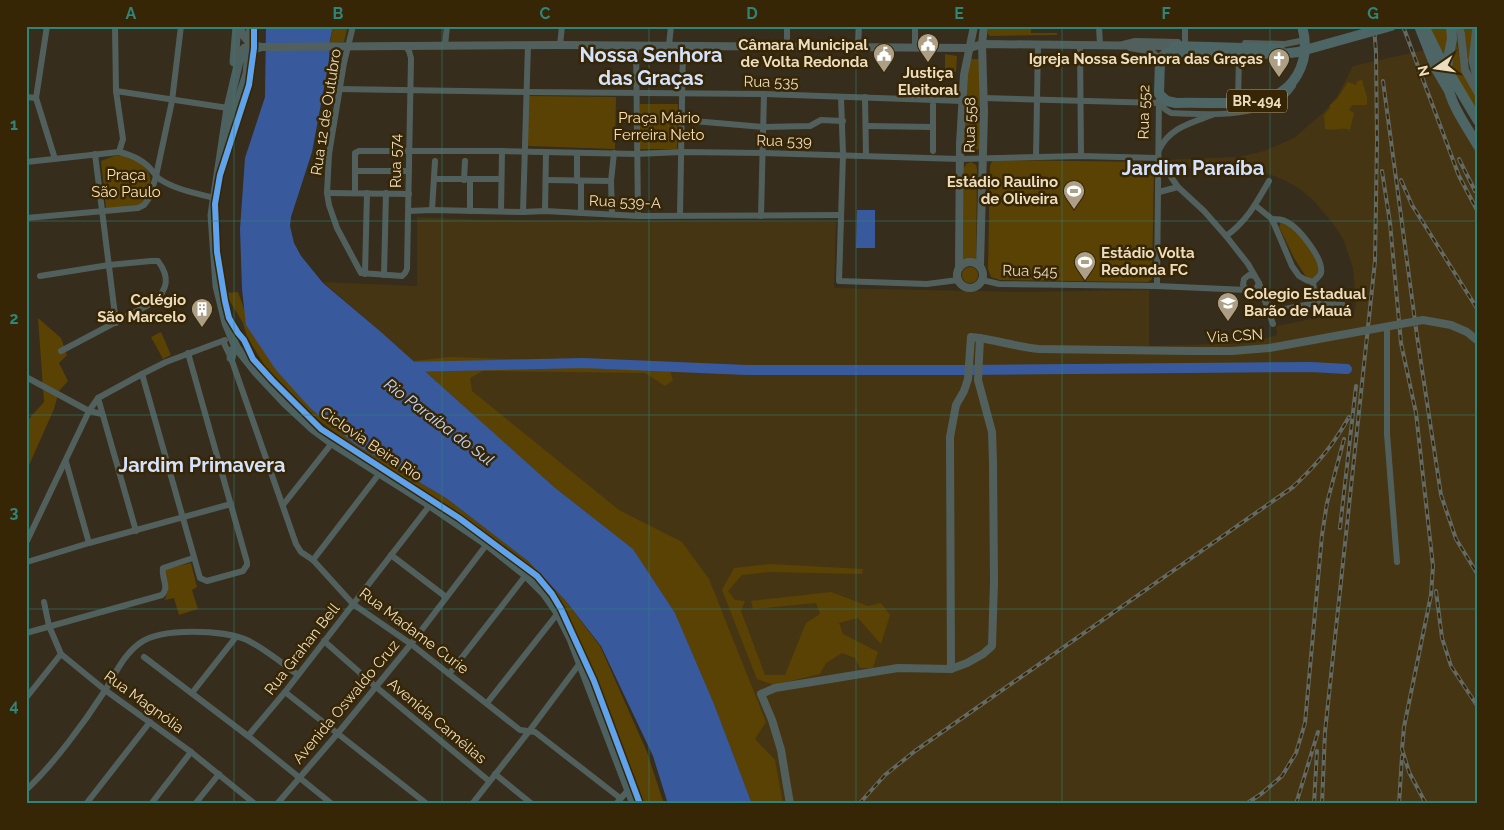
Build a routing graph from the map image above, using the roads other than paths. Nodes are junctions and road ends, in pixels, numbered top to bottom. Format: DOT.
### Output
graph roads {
  1 [pos="47,26"];
  2 [pos="115,26"];
  3 [pos="181,26"];
  4 [pos="239,26"];
  5 [pos="251,26"];
  6 [pos="353,26"];
  7 [pos="447,26"];
  8 [pos="562,26"];
  9 [pos="670,26"];
  10 [pos="787,26"];
  11 [pos="859,26"];
  12 [pos="916,26"];
  13 [pos="984,26"];
  14 [pos="1098,26"];
  15 [pos="1185,26"];
  16 [pos="1302,26"];
  17 [pos="1376,26"];
  18 [pos="1391,26"];
  19 [pos="1419,26"];
  20 [pos="1425,26"];
  21 [pos="1450,26"];
  22 [pos="1458,26"];
  23 [pos="1477,26"];
  24 [pos="973,30"];
  25 [pos="1305,40"];
  26 [pos="982,44"];
  27 [pos="1038,44"];
  28 [pos="257,45"];
  29 [pos="445,45"];
  30 [pos="528,45"];
  31 [pos="560,45"];
  32 [pos="1080,45"];
  33 [pos="1100,45"];
  34 [pos="1120,45"];
  35 [pos="404,46"];
  36 [pos="636,46"];
  37 [pos="669,46"];
  38 [pos="683,46"];
  39 [pos="787,46"];
  40 [pos="858,46"];
  41 [pos="915,47"];
  42 [pos="1183,47"];
  43 [pos="970,48"];
  44 [pos="1169,49"];
  45 [pos="1239,56"];
  46 [pos="1478,56"];
  47 [pos="1304,57"];
  48 [pos="1160,59"];
  49 [pos="237,60"];
  50 [pos="1298,75"];
  51 [pos="1477,78"];
  52 [pos="339,89"];
  53 [pos="410,90"];
  54 [pos="116,91"];
  55 [pos="527,92"];
  56 [pos="636,93"];
  57 [pos="682,93"];
  58 [pos="1478,93"];
  59 [pos="764,94"];
  60 [pos="26,97"];
  61 [pos="841,97"];
  62 [pos="866,97"];
  63 [pos="36,98"];
  64 [pos="984,98"];
  65 [pos="1159,98"];
  66 [pos="1037,100"];
  67 [pos="172,101"];
  68 [pos="963,101"];
  69 [pos="1080,101"];
  70 [pos="1238,102"];
  71 [pos="933,105"];
  72 [pos="228,108"];
  73 [pos="1215,114"];
  74 [pos="682,120"];
  75 [pos="843,120"];
  76 [pos="1478,121"];
  77 [pos="866,126"];
  78 [pos="763,127"];
  79 [pos="933,127"];
  80 [pos="1478,137"];
  81 [pos="960,144"];
  82 [pos="1478,146"];
  83 [pos="408,150"];
  84 [pos="502,151"];
  85 [pos="933,151"];
  86 [pos="119,152"];
  87 [pos="526,152"];
  88 [pos="546,152"];
  89 [pos="682,152"];
  90 [pos="577,153"];
  91 [pos="763,153"];
  92 [pos="96,154"];
  93 [pos="614,154"];
  94 [pos="636,154"];
  95 [pos="843,155"];
  96 [pos="1158,155"];
  97 [pos="866,156"];
  98 [pos="1081,156"];
  99 [pos="1036,157"];
  100 [pos="960,158"];
  101 [pos="978,158"];
  102 [pos="55,159"];
  103 [pos="435,161"];
  104 [pos="466,161"];
  105 [pos="26,162"];
  106 [pos="219,168"];
  107 [pos="356,170"];
  108 [pos="409,171"];
  109 [pos="156,176"];
  110 [pos="434,179"];
  111 [pos="467,180"];
  112 [pos="501,180"];
  113 [pos="546,180"];
  114 [pos="579,181"];
  115 [pos="612,181"];
  116 [pos="1269,181"];
  117 [pos="1178,187"];
  118 [pos="355,192"];
  119 [pos="1159,192"];
  120 [pos="327,193"];
  121 [pos="367,193"];
  122 [pos="386,193"];
  123 [pos="408,194"];
  124 [pos="214,198"];
  125 [pos="1256,206"];
  126 [pos="432,210"];
  127 [pos="409,211"];
  128 [pos="470,211"];
  129 [pos="545,211"];
  130 [pos="103,212"];
  131 [pos="501,212"];
  132 [pos="524,212"];
  133 [pos="581,213"];
  134 [pos="612,214"];
  135 [pos="680,215"];
  136 [pos="638,216"];
  137 [pos="760,216"];
  138 [pos="841,216"];
  139 [pos="26,218"];
  140 [pos="1272,219"];
  141 [pos="1226,236"];
  142 [pos="1248,264"];
  143 [pos="109,265"];
  144 [pos="980,266"];
  145 [pos="959,267"];
  146 [pos="365,274"];
  147 [pos="384,275"];
  148 [pos="40,276"];
  149 [pos="1255,276"];
  150 [pos="1245,279"];
  151 [pos="958,280"];
  152 [pos="982,280"];
  153 [pos="1313,282"];
  154 [pos="1259,283"];
  155 [pos="1157,286"];
  156 [pos="1228,288"];
  157 [pos="1250,290"];
  158 [pos="1263,298"];
  159 [pos="1316,303"];
  160 [pos="1343,305"];
  161 [pos="1269,312"];
  162 [pos="116,323"];
  163 [pos="1273,324"];
  164 [pos="1387,326"];
  165 [pos="227,338"];
  166 [pos="984,338"];
  167 [pos="1478,341"];
  168 [pos="236,347"];
  169 [pos="61,351"];
  170 [pos="188,353"];
  171 [pos="231,358"];
  172 [pos="142,374"];
  173 [pos="26,377"];
  174 [pos="964,391"];
  175 [pos="980,392"];
  176 [pos="98,398"];
  177 [pos="89,411"];
  178 [pos="102,414"];
  179 [pos="332,443"];
  180 [pos="66,462"];
  181 [pos="380,474"];
  182 [pos="231,504"];
  183 [pos="430,505"];
  184 [pos="283,506"];
  185 [pos="182,517"];
  186 [pos="136,531"];
  187 [pos="26,543"];
  188 [pos="89,543"];
  189 [pos="487,544"];
  190 [pos="391,554"];
  191 [pos="193,558"];
  192 [pos="313,560"];
  193 [pos="1397,562"];
  194 [pos="27,563"];
  195 [pos="526,575"];
  196 [pos="446,597"];
  197 [pos="44,602"];
  198 [pos="353,604"];
  199 [pos="558,613"];
  200 [pos="49,626"];
  201 [pos="26,633"];
  202 [pos="236,637"];
  203 [pos="324,641"];
  204 [pos="411,644"];
  205 [pos="61,654"];
  206 [pos="144,657"];
  207 [pos="580,662"];
  208 [pos="951,669"];
  209 [pos="449,674"];
  210 [pos="298,675"];
  211 [pos="375,686"];
  212 [pos="105,690"];
  213 [pos="285,692"];
  214 [pos="192,693"];
  215 [pos="26,698"];
  216 [pos="487,704"];
  217 [pos="150,722"];
  218 [pos="530,730"];
  219 [pos="338,733"];
  220 [pos="248,736"];
  221 [pos="191,752"];
  222 [pos="219,774"];
  223 [pos="495,774"];
  224 [pos="298,778"];
  225 [pos="489,781"];
  226 [pos="629,789"];
  227 [pos="26,790"];
  228 [pos="618,801"];
  229 [pos="86,804"];
  230 [pos="151,804"];
  231 [pos="195,804"];
  232 [pos="255,804"];
  233 [pos="277,804"];
  234 [pos="332,804"];
  235 [pos="427,804"];
  236 [pos="472,804"];
  237 [pos="532,804"];
  238 [pos="634,804"];
  239 [pos="790,804"];
  1 -- 63 [label="street"];
  2 -- 54 [label="street"];
  3 -- 67 [label="street"];
  4 -- 28 [label="street, bridge"];
  4 -- 49 [label="main road"];
  5 -- 106 [label="main road"];
  6 -- 52 [label="street, Rua 12 de Outubro"];
  7 -- 29 [label="street"];
  8 -- 31 [label="street"];
  9 -- 37 [label="street"];
  10 -- 39 [label="street"];
  11 -- 40 [label="street"];
  12 -- 41 [label="street"];
  13 -- 26 [label="street, Rua 558"];
  14 -- 33 [label="street"];
  15 -- 42 [label="street"];
  16 -- 25 [label="main road, BR-494"];
  17 -- 42 [label="main road"];
  18 -- 42 [label="main road, bridge"];
  19 -- 80 [label="main road"];
  20 -- 76 [label="main road"];
  21 -- 82 [label="main road, bridge"];
  22 -- 58 [label="street"];
  23 -- 51 [label="main road"];
  24 -- 26 [label="street"];
  24 -- 43 [label="street"];
  25 -- 42 [label="street"];
  25 -- 47 [label="main road, BR-494"];
  26 -- 27 [label="street"];
  26 -- 43 [label="street"];
  26 -- 64 [label="street, Rua 558"];
  27 -- 32 [label="street"];
  27 -- 66 [label="street"];
  28 -- 35 [label="street, bridge"];
  28 -- 49 [label="main road, bridge"];
  29 -- 30 [label="street"];
  29 -- 35 [label="street"];
  30 -- 31 [label="street"];
  30 -- 55 [label="street"];
  31 -- 36 [label="street"];
  32 -- 33 [label="street"];
  32 -- 69 [label="street"];
  33 -- 34 [label="street"];
  34 -- 42 [label="street"];
  34 -- 44 [label="street"];
  34 -- 48 [label="street"];
  35 -- 53 [label="street, Rua 574"];
  36 -- 37 [label="street"];
  36 -- 56 [label="street"];
  37 -- 38 [label="street"];
  38 -- 39 [label="street"];
  38 -- 57 [label="street"];
  39 -- 40 [label="street"];
  40 -- 41 [label="street"];
  41 -- 43 [label="street"];
  42 -- 44 [label="main road"];
  43 -- 68 [label="street"];
  44 -- 45 [label="street"];
  44 -- 48 [label="main road"];
  45 -- 47 [label="street"];
  45 -- 70 [label="street"];
  46 -- 51 [label="street"];
  47 -- 50 [label="main road, BR-494"];
  48 -- 65 [label="main road, Rua 552"];
  49 -- 72 [label="main road"];
  50 -- 70 [label="main road, BR-494"];
  50 -- 73 [label="street"];
  52 -- 53 [label="street, Rua 535"];
  52 -- 120 [label="street, Rua 12 de Outubro"];
  53 -- 55 [label="street, Rua 535"];
  53 -- 83 [label="street, Rua 574"];
  54 -- 67 [label="street"];
  54 -- 86 [label="street"];
  55 -- 56 [label="street, Rua 535"];
  55 -- 87 [label="street"];
  56 -- 57 [label="street, Rua 535"];
  56 -- 94 [label="street"];
  57 -- 59 [label="street, Rua 535"];
  57 -- 74 [label="street"];
  59 -- 61 [label="street, Rua 535"];
  59 -- 78 [label="street"];
  60 -- 63 [label="street"];
  61 -- 62 [label="street, Rua 535"];
  61 -- 75 [label="street"];
  62 -- 68 [label="street, Rua 535"];
  62 -- 77 [label="street"];
  63 -- 102 [label="street"];
  64 -- 66 [label="street"];
  64 -- 101 [label="street, Rua 558"];
  65 -- 69 [label="street"];
  65 -- 70 [label="main road, BR-494"];
  65 -- 73 [label="street"];
  65 -- 96 [label="street, Rua 552"];
  66 -- 69 [label="street"];
  66 -- 99 [label="street"];
  67 -- 72 [label="street"];
  67 -- 109 [label="street"];
  68 -- 81 [label="street"];
  69 -- 98 [label="street"];
  71 -- 79 [label="street"];
  72 -- 106 [label="main road"];
  73 -- 96 [label="street"];
  74 -- 78 [label="street"];
  74 -- 89 [label="street"];
  75 -- 78 [label="street"];
  75 -- 95 [label="street"];
  77 -- 79 [label="street"];
  77 -- 97 [label="street"];
  78 -- 91 [label="street"];
  79 -- 85 [label="street"];
  81 -- 100 [label="street"];
  81 -- 101 [label="street"];
  83 -- 84 [label="street, Rua 539"];
  83 -- 107 [label="street, Rua 539"];
  83 -- 108 [label="street, Rua 574"];
  84 -- 87 [label="street, Rua 539"];
  84 -- 112 [label="street"];
  86 -- 92 [label="street"];
  86 -- 109 [label="street"];
  87 -- 88 [label="street, Rua 539"];
  87 -- 132 [label="street"];
  88 -- 90 [label="street, Rua 539"];
  88 -- 113 [label="street"];
  89 -- 91 [label="street, Rua 539"];
  89 -- 94 [label="street, Rua 539"];
  89 -- 135 [label="street"];
  90 -- 93 [label="street, Rua 539"];
  90 -- 114 [label="street"];
  91 -- 95 [label="street, Rua 539"];
  91 -- 137 [label="street"];
  92 -- 102 [label="street"];
  92 -- 130 [label="street"];
  93 -- 94 [label="street, Rua 539"];
  93 -- 115 [label="street"];
  94 -- 136 [label="street"];
  95 -- 97 [label="street, Rua 539"];
  95 -- 138 [label="street"];
  96 -- 98 [label="street, Rua 539"];
  96 -- 117 [label="street"];
  96 -- 119 [label="street, Rua 552"];
  97 -- 100 [label="street, Rua 539"];
  98 -- 99 [label="street, Rua 539"];
  99 -- 101 [label="street, Rua 539"];
  100 -- 101 [label="street, Rua 539"];
  100 -- 145 [label="street"];
  101 -- 144 [label="street, Rua 558"];
  102 -- 105 [label="street"];
  103 -- 110 [label="street"];
  104 -- 111 [label="street"];
  106 -- 124 [label="main road"];
  107 -- 108 [label="street"];
  107 -- 118 [label="street"];
  108 -- 123 [label="street, Rua 574"];
  109 -- 124 [label="street"];
  109 -- 130 [label="street"];
  110 -- 111 [label="street"];
  110 -- 126 [label="street"];
  111 -- 112 [label="street"];
  111 -- 128 [label="street"];
  112 -- 131 [label="street"];
  113 -- 114 [label="street"];
  113 -- 129 [label="street"];
  114 -- 115 [label="street"];
  114 -- 133 [label="street"];
  115 -- 134 [label="street"];
  116 -- 125 [label="street"];
  117 -- 119 [label="street"];
  117 -- 141 [label="street"];
  118 -- 120 [label="street"];
  118 -- 121 [label="street"];
  119 -- 155 [label="street, Rua 552"];
  120 -- 146 [label="street, Rua 12 de Outubro"];
  121 -- 122 [label="street"];
  121 -- 146 [label="street"];
  122 -- 123 [label="street"];
  122 -- 147 [label="street"];
  123 -- 127 [label="street, Rua 574"];
  124 -- 165 [label="main road"];
  125 -- 140 [label="street"];
  125 -- 141 [label="street"];
  126 -- 127 [label="street, Rua 539-A"];
  126 -- 128 [label="street, Rua 539-A"];
  127 -- 147 [label="street, Rua 574"];
  128 -- 131 [label="street, Rua 539-A"];
  129 -- 132 [label="street, Rua 539-A"];
  129 -- 133 [label="street, Rua 539-A"];
  130 -- 139 [label="street"];
  130 -- 143 [label="street"];
  131 -- 132 [label="street, Rua 539-A"];
  133 -- 134 [label="street, Rua 539-A"];
  134 -- 136 [label="street, Rua 539-A"];
  135 -- 136 [label="street, Rua 539-A"];
  135 -- 137 [label="street, Rua 539-A"];
  137 -- 138 [label="street, Rua 539-A"];
  138 -- 151 [label="street"];
  140 -- 153 [label="street"];
  140 -- 153 [label="street"];
  141 -- 142 [label="street"];
  142 -- 149 [label="street"];
  142 -- 150 [label="street"];
  143 -- 148 [label="street"];
  143 -- 162 [label="street"];
  143 -- 162 [label="street"];
  144 -- 145 [label="street"];
  144 -- 152 [label="street"];
  145 -- 151 [label="street"];
  146 -- 147 [label="street"];
  149 -- 150 [label="street"];
  149 -- 154 [label="street"];
  150 -- 156 [label="street, Rua 545"];
  150 -- 157 [label="street"];
  151 -- 152 [label="street"];
  152 -- 155 [label="street, Rua 545"];
  153 -- 159 [label="street"];
  154 -- 157 [label="street"];
  154 -- 158 [label="street"];
  155 -- 156 [label="street, Rua 545"];
  156 -- 157 [label="street, Rua 545"];
  157 -- 158 [label="street"];
  158 -- 161 [label="street"];
  159 -- 160 [label="street"];
  159 -- 161 [label="street"];
  161 -- 163 [label="street"];
  162 -- 169 [label="street"];
  164 -- 166 [label="street, Via CSN, bridge"];
  164 -- 167 [label="street, Via CSN, bridge"];
  164 -- 193 [label="street"];
  165 -- 168 [label="main road"];
  165 -- 170 [label="street"];
  165 -- 171 [label="street, Rua Madame Curie"];
  166 -- 174 [label="street, Via CSN"];
  166 -- 175 [label="street"];
  168 -- 171 [label="main road"];
  168 -- 179 [label="main road"];
  170 -- 172 [label="street"];
  170 -- 182 [label="street"];
  171 -- 184 [label="street, Rua Madame Curie"];
  172 -- 176 [label="street"];
  172 -- 185 [label="street"];
  173 -- 177 [label="street"];
  174 -- 175 [label="street"];
  174 -- 208 [label="street"];
  175 -- 208 [label="street"];
  176 -- 177 [label="street"];
  176 -- 178 [label="street"];
  177 -- 178 [label="street"];
  177 -- 180 [label="street"];
  178 -- 186 [label="street"];
  179 -- 181 [label="main road"];
  179 -- 184 [label="street"];
  180 -- 187 [label="street"];
  180 -- 188 [label="street"];
  181 -- 183 [label="main road"];
  181 -- 192 [label="street"];
  182 -- 185 [label="street"];
  182 -- 191 [label="street"];
  183 -- 189 [label="main road"];
  183 -- 190 [label="street, Rua Grahan Bell"];
  184 -- 192 [label="street, Rua Madame Curie"];
  185 -- 186 [label="street"];
  185 -- 191 [label="street"];
  186 -- 188 [label="street"];
  188 -- 194 [label="street"];
  189 -- 195 [label="main road"];
  189 -- 196 [label="street, Avenida Oswaldo Cruz"];
  190 -- 196 [label="street"];
  190 -- 198 [label="street, Rua Grahan Bell"];
  191 -- 200 [label="street"];
  192 -- 198 [label="street, Rua Madame Curie"];
  195 -- 199 [label="main road"];
  195 -- 209 [label="street"];
  196 -- 204 [label="street, Avenida Oswaldo Cruz"];
  197 -- 200 [label="street, Rua Magnólia"];
  198 -- 203 [label="street, Rua Grahan Bell"];
  198 -- 204 [label="street, Rua Madame Curie"];
  199 -- 207 [label="main road"];
  199 -- 216 [label="street"];
  200 -- 201 [label="street"];
  200 -- 205 [label="street, Rua Magnólia"];
  202 -- 210 [label="street"];
  202 -- 212 [label="street"];
  202 -- 214 [label="street"];
  203 -- 210 [label="street, Rua Grahan Bell"];
  203 -- 211 [label="street, Avenida Camélias"];
  204 -- 209 [label="street, Rua Madame Curie"];
  204 -- 211 [label="street, Avenida Oswaldo Cruz"];
  205 -- 212 [label="street, Rua Magnólia"];
  205 -- 215 [label="street"];
  206 -- 214 [label="street"];
  207 -- 218 [label="street"];
  207 -- 226 [label="main road"];
  208 -- 239 [label="street"];
  209 -- 216 [label="street, Rua Madame Curie"];
  210 -- 213 [label="street, Rua Grahan Bell"];
  211 -- 219 [label="street, Avenida Oswaldo Cruz"];
  211 -- 225 [label="street, Avenida Camélias"];
  212 -- 217 [label="street, Rua Magnólia"];
  212 -- 227 [label="street"];
  213 -- 219 [label="street"];
  213 -- 220 [label="street, Rua Grahan Bell"];
  214 -- 220 [label="street"];
  216 -- 218 [label="street, Rua Madame Curie"];
  217 -- 221 [label="street, Rua Magnólia"];
  217 -- 229 [label="street"];
  218 -- 223 [label="street"];
  218 -- 228 [label="street, Rua Madame Curie"];
  219 -- 224 [label="street, Avenida Oswaldo Cruz"];
  219 -- 235 [label="street"];
  220 -- 224 [label="street"];
  221 -- 222 [label="street, Rua Magnólia"];
  221 -- 230 [label="street"];
  222 -- 231 [label="street"];
  222 -- 232 [label="street, Rua Magnólia"];
  223 -- 225 [label="street"];
  223 -- 237 [label="street, Avenida Camélias"];
  224 -- 233 [label="street, Avenida Oswaldo Cruz"];
  224 -- 234 [label="street"];
  225 -- 236 [label="street"];
  226 -- 228 [label="street"];
  226 -- 238 [label="main road"];
}
